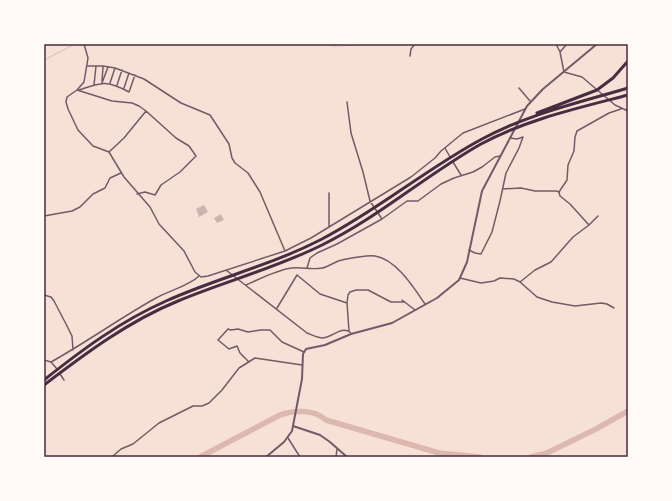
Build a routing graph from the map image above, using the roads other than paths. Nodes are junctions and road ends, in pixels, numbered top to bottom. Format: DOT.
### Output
graph roads {
  1 [pos="84,44"];
  2 [pos="414,44"];
  3 [pos="556,44"];
  4 [pos="567,44"];
  5 [pos="597,44"];
  6 [pos="560,52"];
  7 [pos="410,56"];
  8 [pos="628,61"];
  9 [pos="87,66"];
  10 [pos="96,66"];
  11 [pos="103,66"];
  12 [pos="108,67"];
  13 [pos="115,68"];
  14 [pos="122,70"];
  15 [pos="564,72"];
  16 [pos="129,73"];
  17 [pos="135,75"];
  18 [pos="102,83"];
  19 [pos="110,83"];
  20 [pos="94,85"];
  21 [pos="117,85"];
  22 [pos="519,88"];
  23 [pos="628,88"];
  24 [pos="124,89"];
  25 [pos="78,90"];
  26 [pos="628,95"];
  27 [pos="530,101"];
  28 [pos="347,102"];
  29 [pos="525,109"];
  30 [pos="621,109"];
  31 [pos="146,111"];
  32 [pos="628,111"];
  33 [pos="510,125"];
  34 [pos="510,138"];
  35 [pos="445,148"];
  36 [pos="109,152"];
  37 [pos="500,156"];
  38 [pos="120,173"];
  39 [pos="462,175"];
  40 [pos="503,189"];
  41 [pos="558,192"];
  42 [pos="329,193"];
  43 [pos="137,194"];
  44 [pos="370,201"];
  45 [pos="44,216"];
  46 [pos="598,216"];
  47 [pos="382,219"];
  48 [pos="589,225"];
  49 [pos="329,226"];
  50 [pos="469,250"];
  51 [pos="285,251"];
  52 [pos="307,268"];
  53 [pos="226,270"];
  54 [pos="199,276"];
  55 [pos="460,278"];
  56 [pos="520,282"];
  57 [pos="246,285"];
  58 [pos="44,295"];
  59 [pos="402,300"];
  60 [pos="405,302"];
  61 [pos="347,303"];
  62 [pos="425,304"];
  63 [pos="614,308"];
  64 [pos="276,309"];
  65 [pos="415,310"];
  66 [pos="349,331"];
  67 [pos="351,334"];
  68 [pos="72,350"];
  69 [pos="304,352"];
  70 [pos="44,360"];
  71 [pos="51,362"];
  72 [pos="248,362"];
  73 [pos="302,365"];
  74 [pos="44,380"];
  75 [pos="64,380"];
  76 [pos="44,385"];
  77 [pos="293,426"];
  78 [pos="288,438"];
  79 [pos="338,449"];
  80 [pos="112,457"];
  81 [pos="266,457"];
  82 [pos="300,457"];
  83 [pos="336,457"];
  84 [pos="347,457"];
  1 -- 9 [label="street"];
  2 -- 7 [label="street"];
  3 -- 6 [label="street"];
  4 -- 6 [label="street"];
  5 -- 15 [label="street"];
  6 -- 15 [label="street"];
  8 -- 33 [label="highway"];
  9 -- 10 [label="street"];
  9 -- 25 [label="street"];
  10 -- 11 [label="street"];
  10 -- 20 [label="street"];
  11 -- 12 [label="street"];
  11 -- 18 [label="street"];
  12 -- 13 [label="street"];
  12 -- 18 [label="street"];
  13 -- 14 [label="street"];
  13 -- 19 [label="street"];
  14 -- 16 [label="street"];
  14 -- 21 [label="street"];
  15 -- 27 [label="street"];
  15 -- 30 [label="street"];
  16 -- 17 [label="street"];
  16 -- 24 [label="street"];
  17 -- 24 [label="street"];
  17 -- 51 [label="street"];
  18 -- 19 [label="street"];
  18 -- 20 [label="street"];
  19 -- 21 [label="street"];
  20 -- 25 [label="street"];
  21 -- 24 [label="street"];
  22 -- 27 [label="street"];
  23 -- 33 [label="highway"];
  25 -- 31 [label="street"];
  25 -- 36 [label="street"];
  26 -- 76 [label="highway"];
  27 -- 29 [label="street"];
  28 -- 44 [label="street"];
  29 -- 34 [label="street"];
  29 -- 35 [label="street"];
  30 -- 32 [label="street"];
  30 -- 41 [label="street"];
  31 -- 36 [label="street"];
  31 -- 43 [label="street"];
  33 -- 74 [label="highway"];
  34 -- 37 [label="street"];
  34 -- 40 [label="street"];
  35 -- 39 [label="street"];
  35 -- 44 [label="street"];
  36 -- 38 [label="street"];
  37 -- 39 [label="street"];
  37 -- 50 [label="street"];
  38 -- 43 [label="street"];
  38 -- 45 [label="street"];
  39 -- 47 [label="street"];
  40 -- 41 [label="street"];
  40 -- 50 [label="street"];
  41 -- 48 [label="street"];
  42 -- 49 [label="street"];
  43 -- 54 [label="street"];
  44 -- 47 [label="street"];
  44 -- 49 [label="street"];
  46 -- 48 [label="street"];
  47 -- 52 [label="street"];
  48 -- 56 [label="street"];
  49 -- 51 [label="street"];
  50 -- 55 [label="street"];
  51 -- 53 [label="street"];
  52 -- 57 [label="street"];
  52 -- 62 [label="street"];
  53 -- 54 [label="street"];
  53 -- 57 [label="street"];
  54 -- 68 [label="street"];
  55 -- 56 [label="street"];
  55 -- 62 [label="street"];
  56 -- 63 [label="street"];
  57 -- 64 [label="street"];
  58 -- 68 [label="street"];
  59 -- 60 [label="street"];
  60 -- 61 [label="street"];
  60 -- 65 [label="street"];
  61 -- 64 [label="street"];
  61 -- 66 [label="street"];
  62 -- 65 [label="street"];
  64 -- 66 [label="street"];
  65 -- 67 [label="street"];
  66 -- 67 [label="street"];
  67 -- 69 [label="street"];
  68 -- 71 [label="street"];
  69 -- 72 [label="street"];
  69 -- 73 [label="street"];
  70 -- 71 [label="street"];
  71 -- 75 [label="street"];
  72 -- 73 [label="street"];
  72 -- 80 [label="street"];
  73 -- 77 [label="street"];
  77 -- 78 [label="street"];
  77 -- 79 [label="street"];
  78 -- 81 [label="street"];
  78 -- 82 [label="street"];
  79 -- 83 [label="street"];
  79 -- 84 [label="street"];
}
